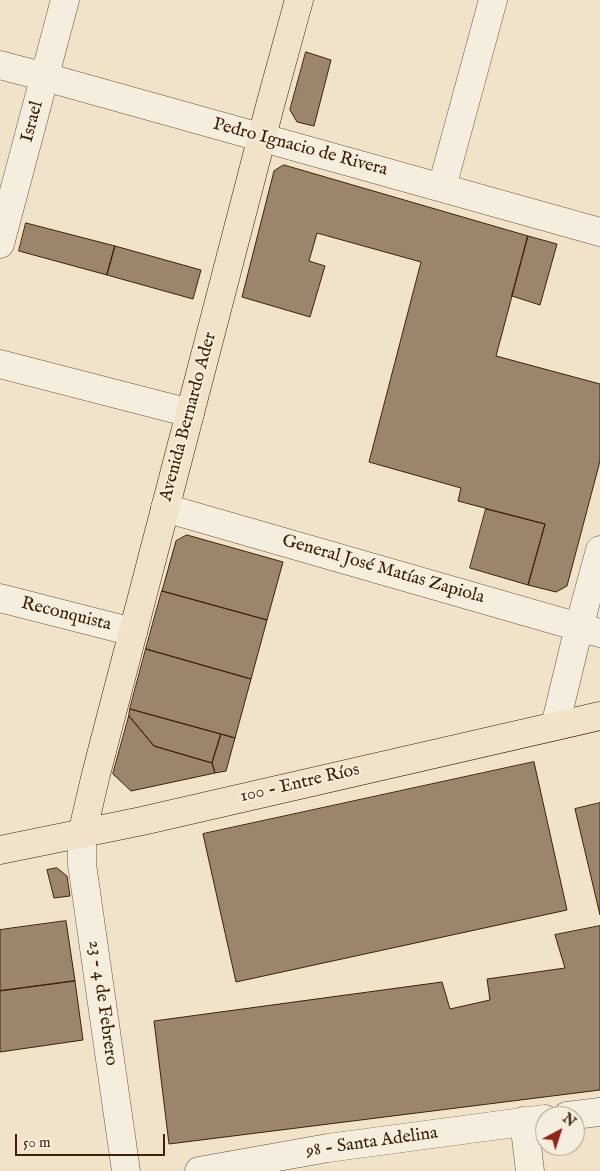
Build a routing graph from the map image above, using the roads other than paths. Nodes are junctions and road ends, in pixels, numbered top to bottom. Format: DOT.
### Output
graph roads {
  1 [pos="65,0"];
  2 [pos="299,0"];
  3 [pos="493,0"];
  4 [pos="0,65"];
  5 [pos="45,77"];
  6 [pos="262,138"];
  7 [pos="442,187"];
  8 [pos="600,232"];
  9 [pos="0,244"];
  10 [pos="0,364"];
  11 [pos="190,413"];
  12 [pos="165,508"];
  13 [pos="600,550"];
  14 [pos="0,598"];
  15 [pos="590,630"];
  16 [pos="133,632"];
  17 [pos="600,716"];
  18 [pos="555,726"];
  19 [pos="82,834"];
  20 [pos="0,850"];
  21 [pos="600,1112"];
  22 [pos="585,1114"];
  23 [pos="535,1120"];
  24 [pos="330,1160"];
  25 [pos="126,1171"];
  26 [pos="199,1171"];
  27 [pos="530,1171"];
  1 -- 5 [label="street, Israel"];
  2 -- 6 [label="main road, Avenida Bernardo Ader"];
  3 -- 7 [label="street"];
  4 -- 5 [label="street, Pedro Ignacio de Rivera"];
  5 -- 6 [label="street, Pedro Ignacio de Rivera"];
  5 -- 9 [label="street, Israel"];
  6 -- 7 [label="street, Pedro Ignacio de Rivera"];
  6 -- 11 [label="main road, Avenida Bernardo Ader"];
  7 -- 8 [label="street, Pedro Ignacio de Rivera"];
  10 -- 11 [label="street"];
  11 -- 12 [label="main road, Avenida Bernardo Ader"];
  12 -- 15 [label="street, General José Matías Zapiola"];
  12 -- 16 [label="main road, Avenida Bernardo Ader"];
  13 -- 15 [label="street"];
  14 -- 16 [label="street, Reconquista"];
  15 -- 18 [label="street"];
  16 -- 19 [label="main road, Avenida Bernardo Ader"];
  17 -- 18 [label="main road, 100 - Entre Ríos"];
  18 -- 19 [label="main road, 100 - Entre Ríos"];
  19 -- 20 [label="main road, 100 - Entre Ríos"];
  19 -- 25 [label="street, 23 - 4 de Febrero"];
  21 -- 22 [label="street"];
  23 -- 24 [label="street, 98 - Santa Adelina"];
  23 -- 27 [label="street"];
  24 -- 26 [label="street, 98 - Santa Adelina"];
}
